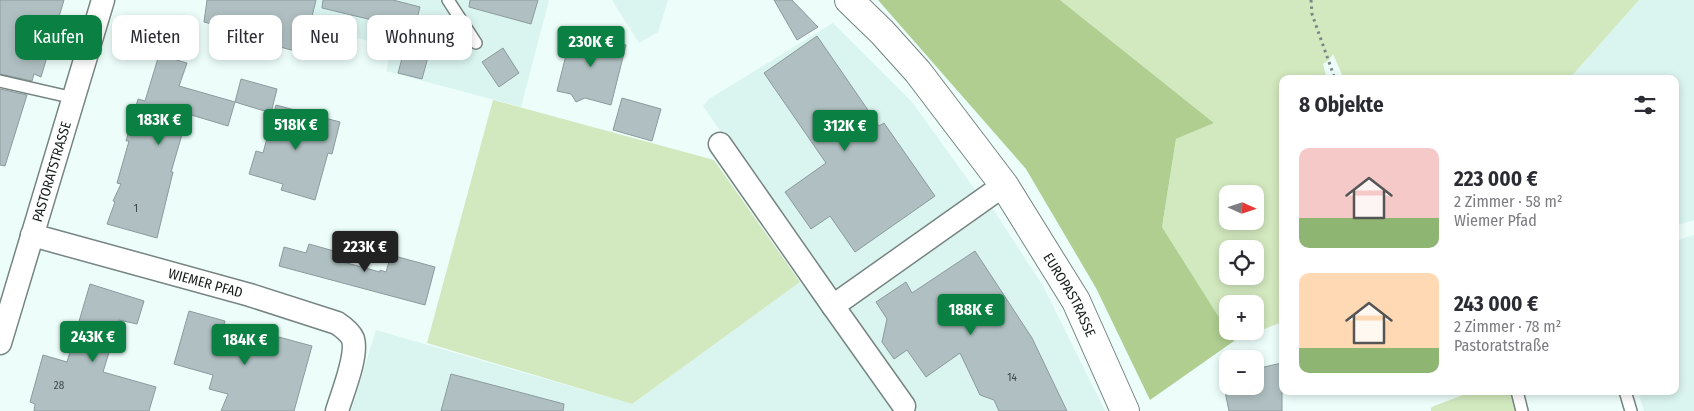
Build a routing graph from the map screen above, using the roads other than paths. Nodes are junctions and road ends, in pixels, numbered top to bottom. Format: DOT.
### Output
graph roads {
  1 [pos="103,0"];
  2 [pos="448,0"];
  3 [pos="849,0"];
  4 [pos="476,43"];
  5 [pos="0,81"];
  6 [pos="74,98"];
  7 [pos="720,144"];
  8 [pos="1004,185"];
  9 [pos="32,235"];
  10 [pos="833,306"];
  11 [pos="1,339"];
  12 [pos="1518,395"];
  13 [pos="1626,395"];
  14 [pos="904,406"];
  15 [pos="337,411"];
  16 [pos="1125,411"];
  17 [pos="1522,411"];
  18 [pos="1631,411"];
  1 -- 6 [label="street, PASTORATSTRASSE"];
  2 -- 4 [label="lane"];
  3 -- 8 [label="street, EUROPASTRASSE"];
  5 -- 6 [label="lane"];
  6 -- 9 [label="street, PASTORATSTRASSE"];
  7 -- 10 [label="street"];
  8 -- 10 [label="street"];
  8 -- 16 [label="street, EUROPASTRASSE"];
  9 -- 11 [label="street, PASTORATSTRASSE"];
  9 -- 15 [label="street, WIEMER PFAD"];
  10 -- 14 [label="street"];
  12 -- 17 [label="lane"];
  13 -- 18 [label="lane"];
}
